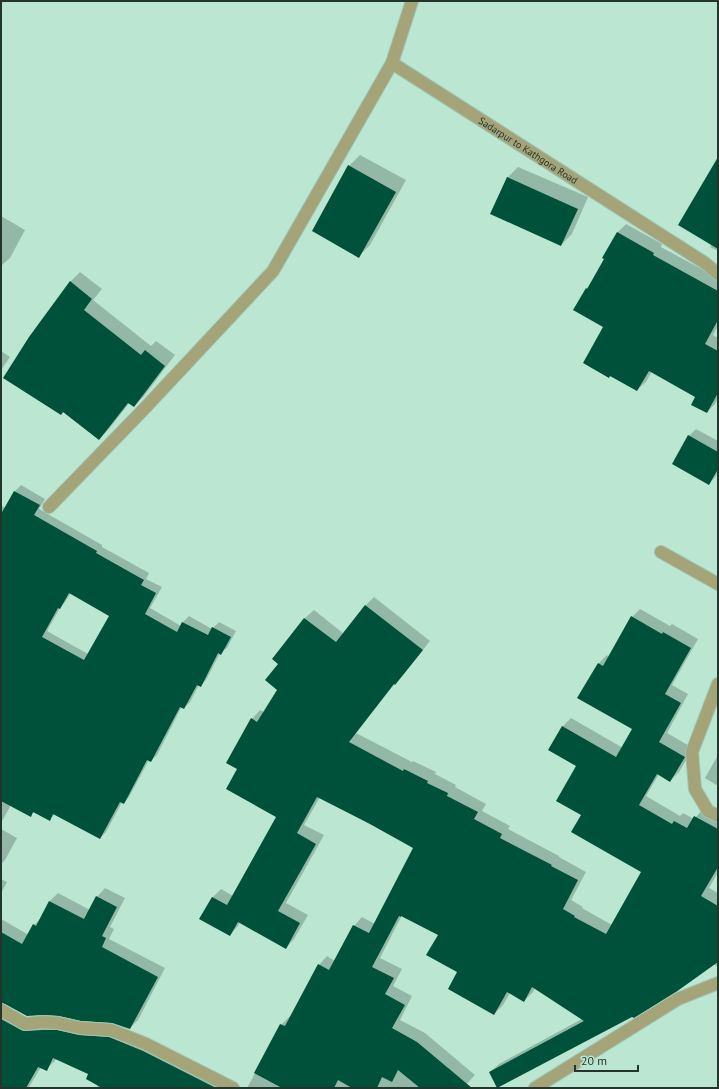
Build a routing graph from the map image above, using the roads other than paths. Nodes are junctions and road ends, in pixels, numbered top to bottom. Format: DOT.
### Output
graph roads {
  1 [pos="412,1"];
  2 [pos="392,63"];
  3 [pos="718,274"];
  4 [pos="49,507"];
  5 [pos="660,552"];
  6 [pos="718,584"];
  7 [pos="718,684"];
  8 [pos="718,816"];
  9 [pos="718,983"];
  10 [pos="1,1010"];
  11 [pos="233,1088"];
  12 [pos="535,1088"];
  1 -- 2 [label="street"];
  2 -- 3 [label="street, Sadarpur to Kathgora Road"];
  2 -- 4 [label="street"];
  5 -- 6 [label="street"];
  7 -- 8 [label="street"];
  9 -- 12 [label="street"];
  10 -- 11 [label="street"];
}
